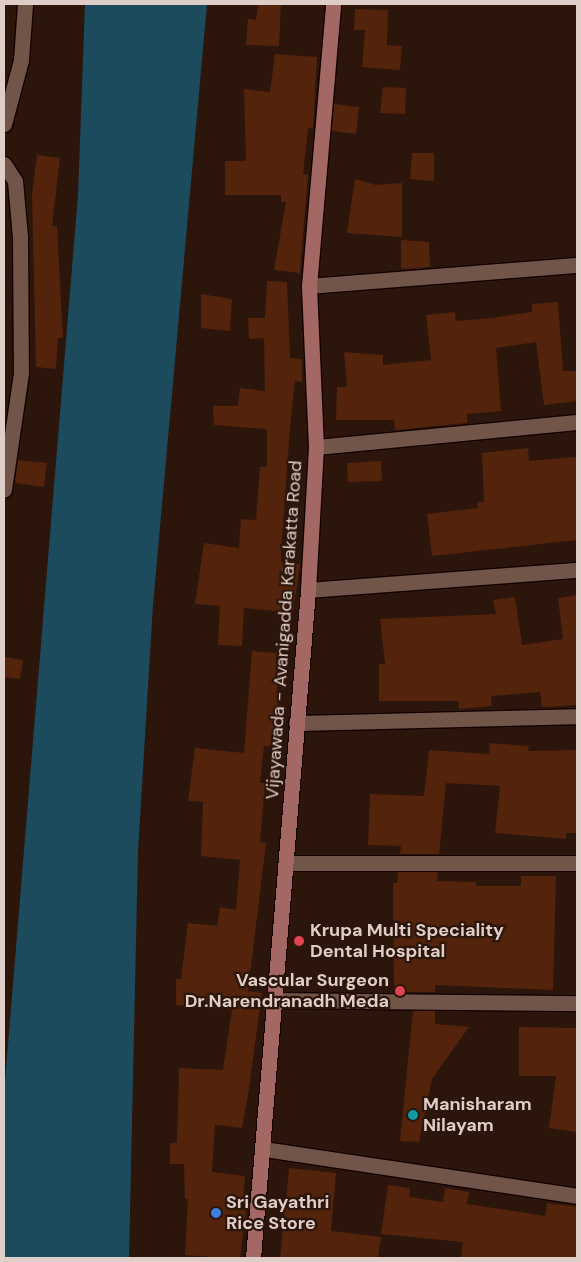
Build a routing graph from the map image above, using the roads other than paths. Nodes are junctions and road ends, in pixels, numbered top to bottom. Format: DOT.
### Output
graph roads {
  1 [pos="25,4"];
  2 [pos="333,4"];
  3 [pos="4,124"];
  4 [pos="4,164"];
  5 [pos="577,265"];
  6 [pos="309,286"];
  7 [pos="577,422"];
  8 [pos="316,447"];
  9 [pos="4,490"];
  10 [pos="577,570"];
  11 [pos="308,590"];
  12 [pos="577,716"];
  13 [pos="296,723"];
  14 [pos="288,863"];
  15 [pos="577,863"];
  16 [pos="275,1000"];
  17 [pos="577,1002"];
  18 [pos="264,1149"];
  19 [pos="577,1196"];
  20 [pos="253,1258"];
  1 -- 3 [label="street"];
  2 -- 6 [label="main road, Vijayawada - Avanigadda Karakatta Road"];
  4 -- 9 [label="street"];
  5 -- 6 [label="street"];
  6 -- 8 [label="main road, Vijayawada - Avanigadda Karakatta Road"];
  7 -- 8 [label="street"];
  8 -- 11 [label="main road, Vijayawada - Avanigadda Karakatta Road"];
  10 -- 11 [label="street"];
  11 -- 13 [label="main road, Vijayawada - Avanigadda Karakatta Road"];
  12 -- 13 [label="street"];
  13 -- 14 [label="main road, Vijayawada - Avanigadda Karakatta Road"];
  14 -- 15 [label="street"];
  14 -- 16 [label="main road, Vijayawada - Avanigadda Karakatta Road"];
  16 -- 17 [label="street"];
  16 -- 18 [label="main road, Vijayawada - Avanigadda Karakatta Road"];
  18 -- 19 [label="street"];
  18 -- 20 [label="main road, Vijayawada - Avanigadda Karakatta Road"];
}
